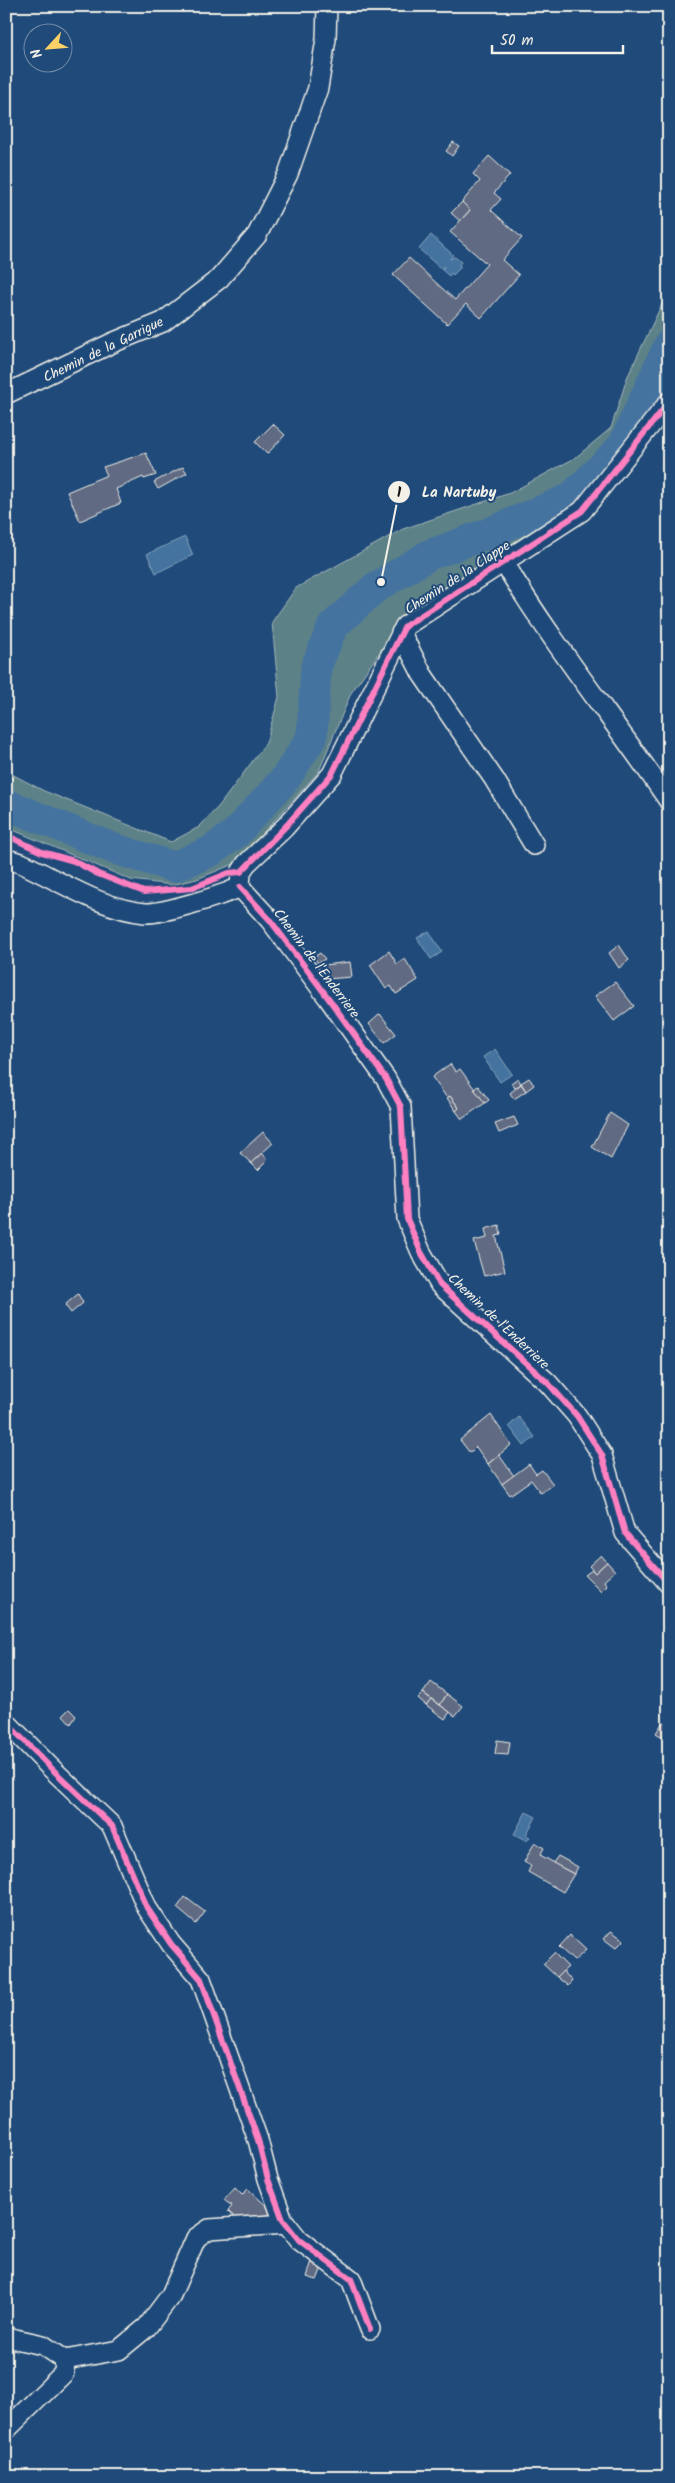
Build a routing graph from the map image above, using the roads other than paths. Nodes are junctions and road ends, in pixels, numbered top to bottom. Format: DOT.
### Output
graph roads {
  1 [pos="327,6"];
  2 [pos="6,394"];
  3 [pos="669,402"];
  4 [pos="503,561"];
  5 [pos="401,633"];
  6 [pos="669,801"];
  7 [pos="534,845"];
  8 [pos="6,860"];
  9 [pos="240,887"];
  10 [pos="669,1584"];
  11 [pos="6,1722"];
  12 [pos="286,2224"];
  13 [pos="370,2329"];
  14 [pos="6,2337"];
  15 [pos="65,2360"];
  16 [pos="6,2430"];
  1 -- 2 [label="street, Chemin de la Garrigue"];
  3 -- 4 [label="street, Chemin de la Clappe"];
  4 -- 5 [label="street, Chemin de la Clappe"];
  4 -- 6 [label="street"];
  5 -- 7 [label="street"];
  5 -- 9 [label="street, Chemin de la Clappe"];
  8 -- 9 [label="street"];
  9 -- 10 [label="street, Chemin de l'Enderriere"];
  11 -- 12 [label="street"];
  12 -- 13 [label="street"];
  12 -- 15 [label="street"];
  14 -- 15 [label="street"];
  15 -- 16 [label="street"];
}
